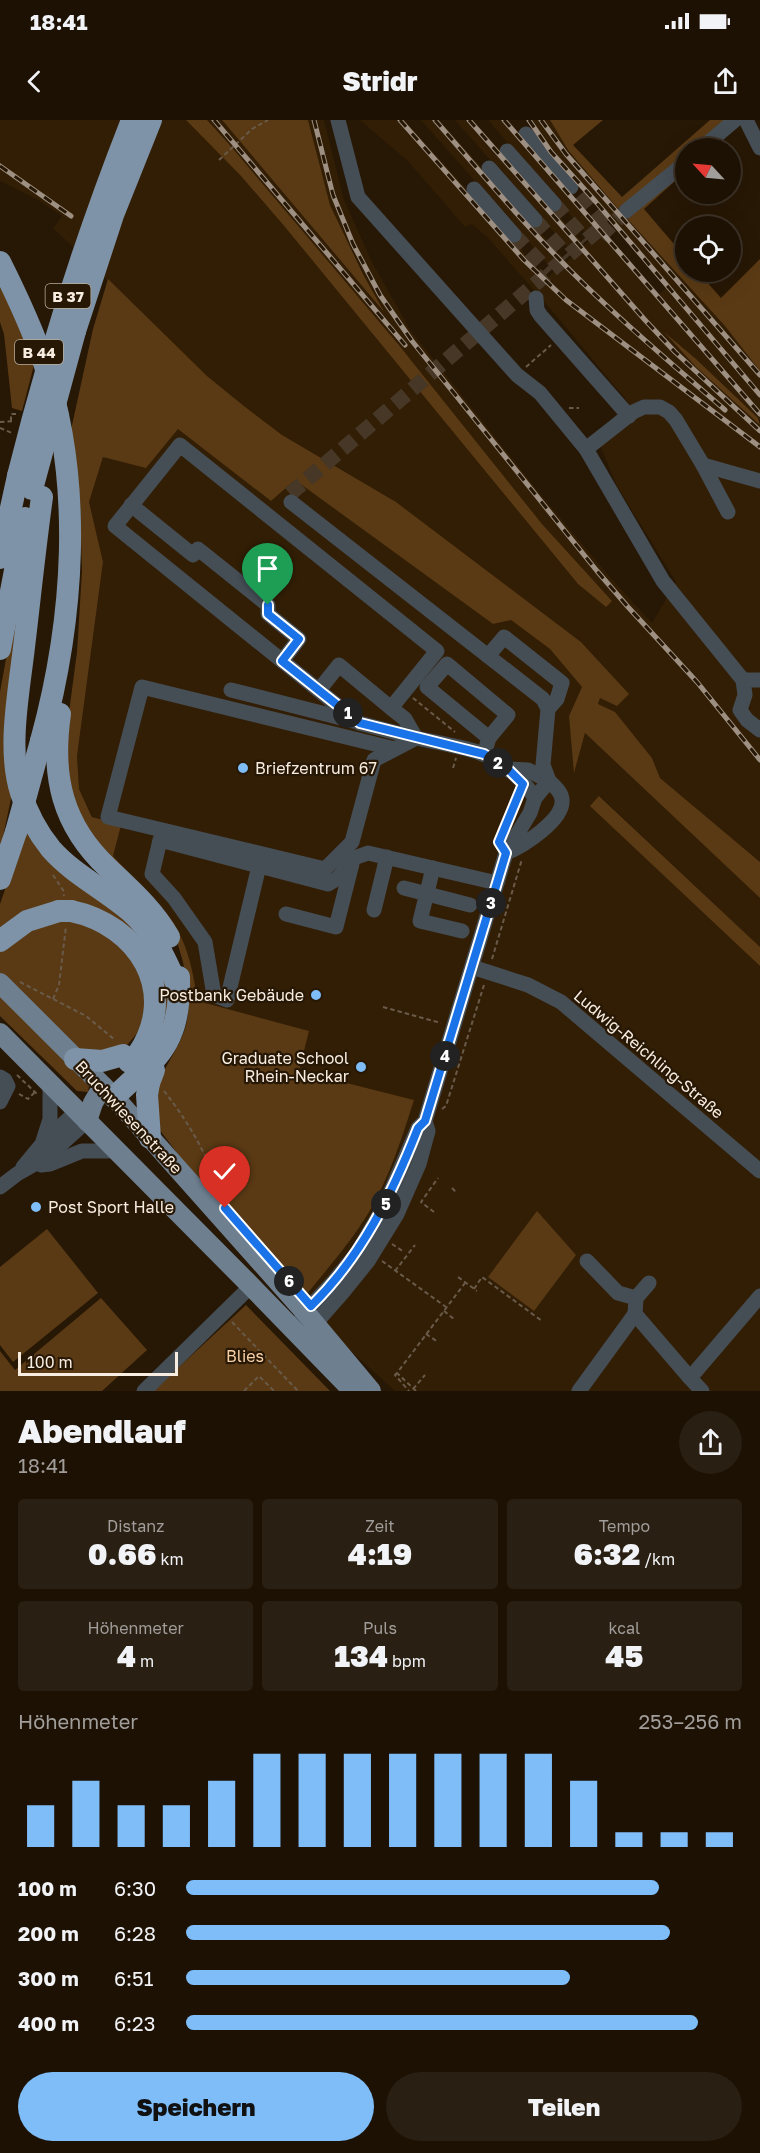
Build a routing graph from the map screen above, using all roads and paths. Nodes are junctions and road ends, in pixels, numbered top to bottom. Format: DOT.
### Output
graph roads {
  1 [pos="132,120"];
  2 [pos="151,120"];
  3 [pos="268,120"];
  4 [pos="338,120"];
  5 [pos="735,120"];
  6 [pos="746,120"];
  7 [pos="526,134"];
  8 [pos="714,138"];
  9 [pos="760,148"];
  10 [pos="507,151"];
  11 [pos="219,160"];
  12 [pos="489,168"];
  13 [pos="675,171"];
  14 [pos="571,187"];
  15 [pos="474,189"];
  16 [pos="554,204"];
  17 [pos="627,211"];
  18 [pos="535,220"];
  19 [pos="514,235"];
  20 [pos="0,262"];
  21 [pos="536,298"];
  22 [pos="555,342"];
  23 [pos="517,375"];
  24 [pos="625,419"];
  25 [pos="11,421"];
  26 [pos="0,422"];
  27 [pos="586,449"];
  28 [pos="703,465"];
  29 [pos="760,481"];
  30 [pos="31,488"];
  31 [pos="291,502"];
  32 [pos="131,505"];
  33 [pos="728,512"];
  34 [pos="193,555"];
  35 [pos="0,558"];
  36 [pos="177,575"];
  37 [pos="0,649"];
  38 [pos="488,656"];
  39 [pos="59,659"];
  40 [pos="282,661"];
  41 [pos="743,680"];
  42 [pos="760,680"];
  43 [pos="427,687"];
  44 [pos="231,690"];
  45 [pos="319,690"];
  46 [pos="391,708"];
  47 [pos="548,709"];
  48 [pos="360,723"];
  49 [pos="760,730"];
  50 [pos="416,738"];
  51 [pos="489,738"];
  52 [pos="458,748"];
  53 [pos="395,749"];
  54 [pos="484,754"];
  55 [pos="453,768"];
  56 [pos="508,769"];
  57 [pos="549,781"];
  58 [pos="523,784"];
  59 [pos="535,798"];
  60 [pos="506,853"];
  61 [pos="387,857"];
  62 [pos="354,858"];
  63 [pos="259,866"];
  64 [pos="433,868"];
  65 [pos="0,879"];
  66 [pos="497,883"];
  67 [pos="404,888"];
  68 [pos="426,894"];
  69 [pos="471,905"];
  70 [pos="374,910"];
  71 [pos="286,914"];
  72 [pos="462,931"];
  73 [pos="0,940"];
  74 [pos="472,967"];
  75 [pos="488,972"];
  76 [pos="8,981"];
  77 [pos="180,992"];
  78 [pos="383,1007"];
  79 [pos="454,1026"];
  80 [pos="0,1033"];
  81 [pos="75,1059"];
  82 [pos="142,1061"];
  83 [pos="0,1077"];
  84 [pos="50,1083"];
  85 [pos="108,1092"];
  86 [pos="0,1102"];
  87 [pos="82,1116"];
  88 [pos="425,1121"];
  89 [pos="150,1138"];
  90 [pos="42,1144"];
  91 [pos="117,1151"];
  92 [pos="35,1165"];
  93 [pos="760,1171"];
  94 [pos="17,1174"];
  95 [pos="438,1178"];
  96 [pos="0,1187"];
  97 [pos="452,1188"];
  98 [pos="456,1192"];
  99 [pos="222,1199"];
  100 [pos="434,1212"];
  101 [pos="414,1244"];
  102 [pos="397,1247"];
  103 [pos="404,1252"];
  104 [pos="366,1256"];
  105 [pos="587,1261"];
  106 [pos="396,1271"];
  107 [pos="458,1277"];
  108 [pos="465,1283"];
  109 [pos="649,1283"];
  110 [pos="251,1286"];
  111 [pos="760,1296"];
  112 [pos="636,1298"];
  113 [pos="447,1307"];
  114 [pos="444,1311"];
  115 [pos="224,1313"];
  116 [pos="635,1314"];
  117 [pos="309,1318"];
  118 [pos="455,1320"];
  119 [pos="542,1321"];
  120 [pos="295,1332"];
  121 [pos="426,1334"];
  122 [pos="438,1342"];
  123 [pos="397,1373"];
  124 [pos="425,1375"];
  125 [pos="693,1386"];
  126 [pos="153,1388"];
  127 [pos="414,1390"];
  128 [pos="244,1391"];
  129 [pos="274,1391"];
  130 [pos="298,1391"];
  131 [pos="353,1391"];
  132 [pos="371,1391"];
  133 [pos="409,1391"];
  134 [pos="579,1391"];
  1 -- 30 [label="highway, B 37, bridge"];
  2 -- 30 [label="highway, B 37, bridge"];
  3 -- 11 [label="path"];
  4 -- 23 [label="street"];
  5 -- 8 [label="street"];
  6 -- 9 [label="street"];
  7 -- 14 [label="street"];
  10 -- 16 [label="street"];
  12 -- 18 [label="street"];
  13 -- 17 [label="street"];
  15 -- 19 [label="street"];
  20 -- 39 [label="highway, B 44"];
  21 -- 24 [label="street"];
  22 -- 23 [label="path"];
  23 -- 27 [label="street"];
  24 -- 27 [label="street"];
  24 -- 28 [label="street"];
  25 -- 26 [label="path"];
  27 -- 41 [label="street"];
  28 -- 29 [label="street"];
  28 -- 33 [label="street"];
  30 -- 35 [label="highway, B 37"];
  30 -- 37 [label="highway, B 37"];
  30 -- 77 [label="highway"];
  31 -- 38 [label="street"];
  32 -- 34 [label="street"];
  32 -- 36 [label="street"];
  32 -- 46 [label="street"];
  34 -- 36 [label="street"];
  34 -- 40 [label="street"];
  36 -- 40 [label="street"];
  38 -- 47 [label="street"];
  38 -- 47 [label="street"];
  39 -- 65 [label="highway, B 44, bridge"];
  39 -- 77 [label="highway"];
  40 -- 45 [label="street"];
  41 -- 42 [label="street"];
  41 -- 49 [label="street"];
  43 -- 51 [label="street"];
  43 -- 51 [label="street"];
  43 -- 52 [label="path"];
  44 -- 48 [label="street"];
  45 -- 46 [label="street"];
  45 -- 48 [label="street"];
  46 -- 50 [label="street"];
  47 -- 57 [label="street"];
  48 -- 50 [label="street"];
  50 -- 52 [label="street"];
  50 -- 53 [label="street"];
  51 -- 54 [label="street"];
  52 -- 54 [label="street"];
  52 -- 55 [label="path"];
  53 -- 53 [label="street"];
  54 -- 56 [label="street"];
  56 -- 57 [label="street"];
  56 -- 58 [label="street"];
  57 -- 59 [label="street"];
  57 -- 60 [label="street"];
  58 -- 59 [label="street"];
  58 -- 60 [label="path"];
  59 -- 60 [label="street"];
  60 -- 66 [label="street"];
  61 -- 62 [label="street"];
  61 -- 64 [label="street"];
  61 -- 70 [label="street"];
  62 -- 63 [label="street"];
  62 -- 71 [label="street"];
  63 -- 63 [label="street"];
  64 -- 66 [label="street"];
  64 -- 68 [label="street"];
  66 -- 74 [label="street"];
  67 -- 68 [label="street"];
  68 -- 69 [label="street"];
  68 -- 72 [label="street"];
  73 -- 82 [label="highway"];
  74 -- 75 [label="street, Ludwig-Reichling-Straße"];
  74 -- 79 [label="street"];
  75 -- 88 [label="path"];
  75 -- 93 [label="street, Ludwig-Reichling-Straße"];
  76 -- 81 [label="main road, Bruchwiesenstraße"];
  76 -- 82 [label="path"];
  77 -- 82 [label="highway"];
  78 -- 79 [label="path"];
  79 -- 88 [label="street"];
  80 -- 84 [label="main road, Bruchwiesenstraße"];
  81 -- 82 [label="highway"];
  81 -- 85 [label="main road, Bruchwiesenstraße"];
  82 -- 85 [label="highway"];
  82 -- 89 [label="highway"];
  82 -- 99 [label="path"];
  83 -- 86 [label="street"];
  84 -- 87 [label="main road, Bruchwiesenstraße"];
  84 -- 90 [label="street"];
  85 -- 87 [label="main road"];
  85 -- 89 [label="main road, Bruchwiesenstraße"];
  87 -- 90 [label="street"];
  87 -- 91 [label="main road, Bruchwiesenstraße"];
  87 -- 92 [label="street"];
  88 -- 104 [label="street"];
  89 -- 117 [label="main road, Bruchwiesenstraße"];
  90 -- 94 [label="street"];
  91 -- 92 [label="street"];
  91 -- 110 [label="main road, Bruchwiesenstraße"];
  92 -- 94 [label="street"];
  94 -- 96 [label="street"];
  95 -- 100 [label="path"];
  97 -- 98 [label="path"];
  101 -- 106 [label="path"];
  102 -- 103 [label="path"];
  104 -- 106 [label="path"];
  104 -- 117 [label="street"];
  105 -- 112 [label="street"];
  106 -- 113 [label="path"];
  107 -- 108 [label="path"];
  108 -- 113 [label="path"];
  108 -- 119 [label="path"];
  109 -- 112 [label="street"];
  110 -- 115 [label="street"];
  110 -- 120 [label="main road, Bruchwiesenstraße"];
  111 -- 125 [label="street"];
  112 -- 116 [label="street"];
  113 -- 114 [label="path"];
  114 -- 118 [label="path"];
  114 -- 121 [label="path"];
  115 -- 126 [label="street"];
  115 -- 130 [label="path"];
  116 -- 125 [label="street"];
  116 -- 134 [label="street"];
  117 -- 120 [label="street"];
  117 -- 132 [label="main road, Bruchwiesenstraße"];
  120 -- 131 [label="main road, Bruchwiesenstraße"];
  121 -- 122 [label="path"];
  121 -- 123 [label="path"];
  123 -- 127 [label="path"];
  123 -- 133 [label="path"];
  124 -- 127 [label="path"];
  128 -- 129 [label="path"];
}
